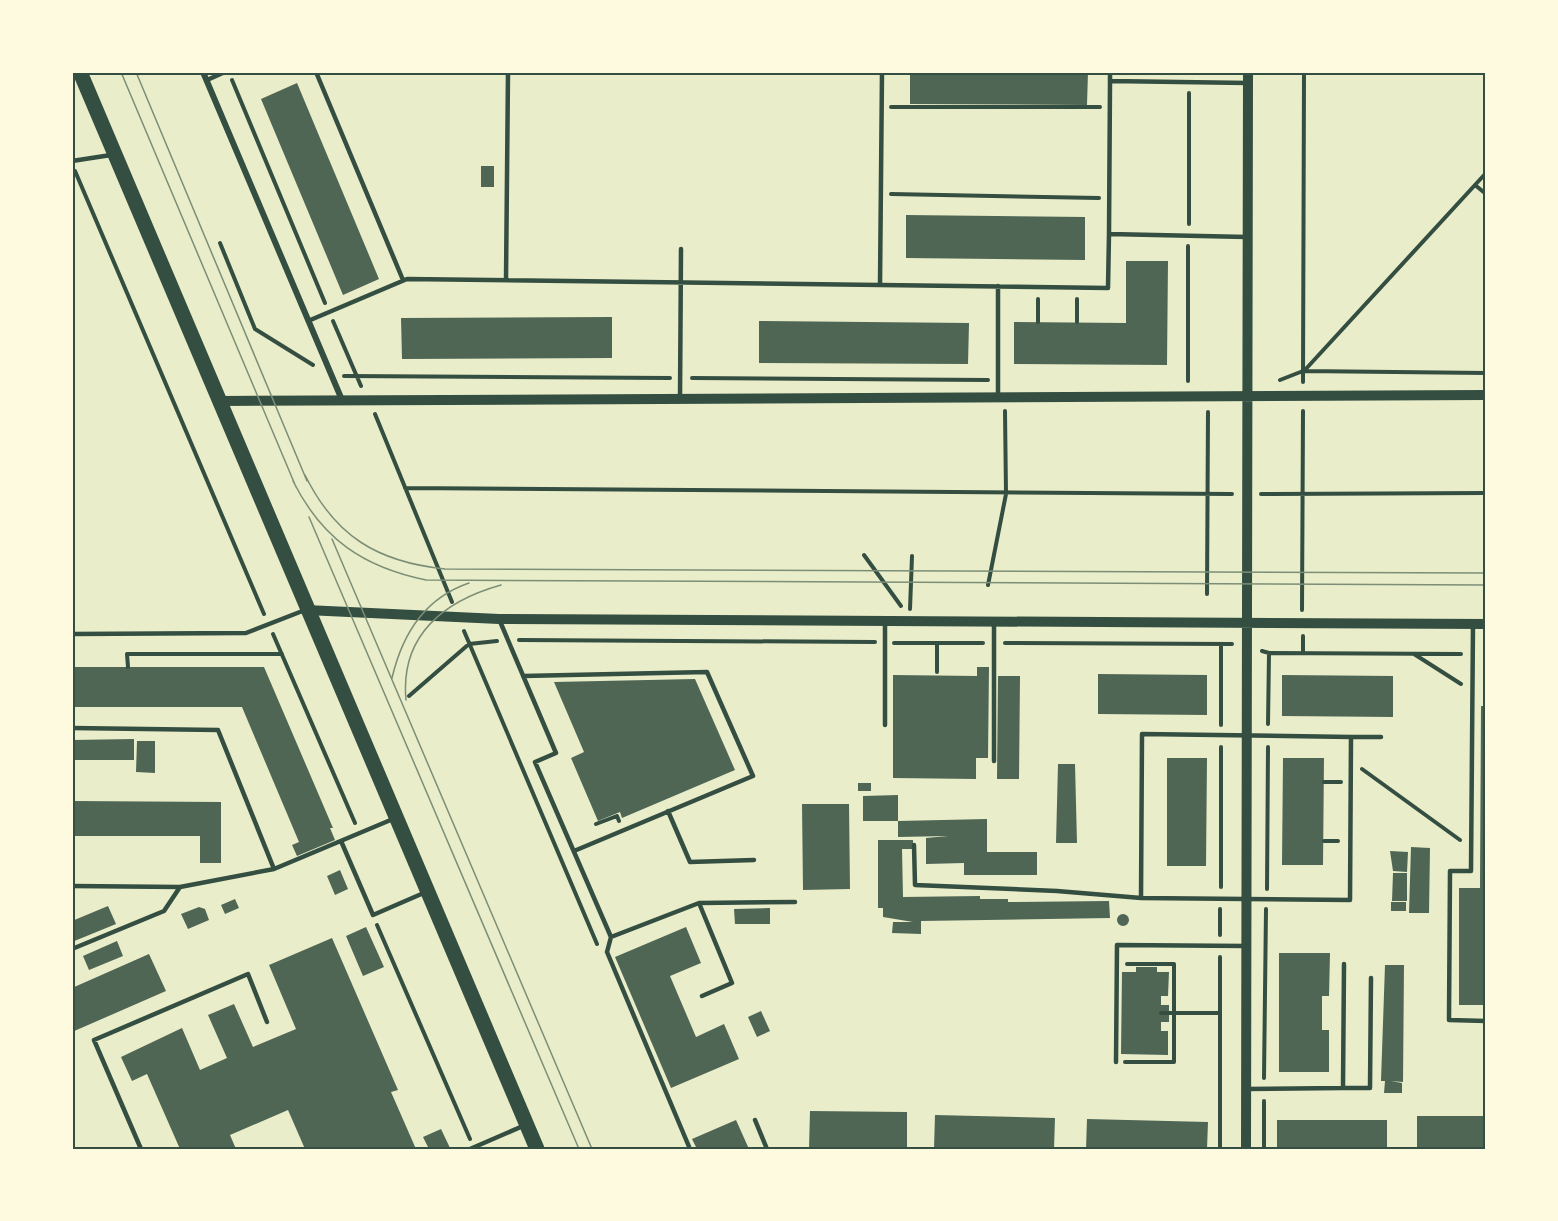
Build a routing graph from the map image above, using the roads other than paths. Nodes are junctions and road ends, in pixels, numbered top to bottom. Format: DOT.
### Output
graph roads {
  1 [pos="80,72"];
  2 [pos="204,72"];
  3 [pos="227,72"];
  4 [pos="316,72"];
  5 [pos="508,72"];
  6 [pos="882,72"];
  7 [pos="1110,72"];
  8 [pos="1248,77"];
  9 [pos="207,80"];
  10 [pos="1110,81"];
  11 [pos="115,154"];
  12 [pos="72,163"];
  13 [pos="1109,234"];
  14 [pos="1247,237"];
  15 [pos="681,249"];
  16 [pos="403,280"];
  17 [pos="506,280"];
  18 [pos="681,282"];
  19 [pos="880,285"];
  20 [pos="998,286"];
  21 [pos="308,321"];
  22 [pos="1246,394"];
  23 [pos="1486,395"];
  24 [pos="1002,396"];
  25 [pos="680,398"];
  26 [pos="342,400"];
  27 [pos="220,401"];
  28 [pos="306,610"];
  29 [pos="499,619"];
  30 [pos="885,623"];
  31 [pos="994,623"];
  32 [pos="1245,624"];
  33 [pos="1473,624"];
  34 [pos="1486,624"];
  35 [pos="72,634"];
  36 [pos="523,676"];
  37 [pos="885,725"];
  38 [pos="72,729"];
  39 [pos="1246,735"];
  40 [pos="1351,737"];
  41 [pos="1381,737"];
  42 [pos="994,761"];
  43 [pos="668,811"];
  44 [pos="396,818"];
  45 [pos="341,841"];
  46 [pos="914,845"];
  47 [pos="574,851"];
  48 [pos="754,860"];
  49 [pos="274,869"];
  50 [pos="72,886"];
  51 [pos="180,887"];
  52 [pos="428,891"];
  53 [pos="1142,898"];
  54 [pos="1246,899"];
  55 [pos="795,902"];
  56 [pos="699,903"];
  57 [pos="611,937"];
  58 [pos="1246,946"];
  59 [pos="72,949"];
  60 [pos="1344,964"];
  61 [pos="1371,978"];
  62 [pos="702,996"];
  63 [pos="1486,1021"];
  64 [pos="267,1022"];
  65 [pos="1116,1062"];
  66 [pos="1343,1088"];
  67 [pos="1247,1089"];
  68 [pos="755,1120"];
  69 [pos="527,1125"];
  70 [pos="473,1148"];
  71 [pos="141,1149"];
  72 [pos="537,1149"];
  73 [pos="690,1149"];
  74 [pos="767,1149"];
  75 [pos="1246,1149"];
  1 -- 11 [label="main road"];
  2 -- 9 [label="street"];
  3 -- 9 [label="lane"];
  4 -- 16 [label="lane"];
  5 -- 17 [label="lane"];
  6 -- 19 [label="lane"];
  7 -- 10 [label="lane"];
  8 -- 10 [label="lane"];
  8 -- 14 [label="street"];
  9 -- 21 [label="street"];
  10 -- 13 [label="lane"];
  11 -- 12 [label="lane"];
  11 -- 27 [label="main road"];
  13 -- 14 [label="lane"];
  13 -- 20 [label="lane"];
  14 -- 22 [label="street"];
  15 -- 18 [label="lane"];
  16 -- 17 [label="lane"];
  16 -- 21 [label="lane"];
  17 -- 18 [label="lane"];
  18 -- 19 [label="lane"];
  18 -- 25 [label="lane"];
  19 -- 20 [label="lane"];
  20 -- 24 [label="lane"];
  21 -- 26 [label="street"];
  22 -- 23 [label="street"];
  22 -- 24 [label="street"];
  22 -- 32 [label="street"];
  24 -- 25 [label="street"];
  25 -- 26 [label="street"];
  26 -- 27 [label="street"];
  27 -- 28 [label="main road"];
  28 -- 29 [label="street"];
  28 -- 35 [label="lane"];
  28 -- 44 [label="main road"];
  29 -- 30 [label="street"];
  29 -- 36 [label="lane"];
  30 -- 31 [label="street"];
  30 -- 37 [label="lane"];
  31 -- 32 [label="street"];
  31 -- 42 [label="lane"];
  32 -- 33 [label="street"];
  32 -- 39 [label="street"];
  33 -- 34 [label="street"];
  33 -- 63 [label="lane"];
  36 -- 43 [label="lane"];
  36 -- 47 [label="lane"];
  38 -- 49 [label="lane"];
  39 -- 40 [label="lane"];
  39 -- 53 [label="lane"];
  39 -- 54 [label="street"];
  40 -- 41 [label="lane"];
  40 -- 54 [label="lane"];
  43 -- 47 [label="lane"];
  43 -- 48 [label="lane"];
  44 -- 45 [label="lane"];
  44 -- 52 [label="main road"];
  45 -- 49 [label="lane"];
  45 -- 52 [label="lane"];
  46 -- 53 [label="lane"];
  47 -- 57 [label="lane"];
  49 -- 51 [label="lane"];
  50 -- 51 [label="lane"];
  51 -- 59 [label="lane"];
  52 -- 69 [label="main road"];
  53 -- 54 [label="lane"];
  54 -- 58 [label="street"];
  55 -- 56 [label="lane"];
  56 -- 57 [label="lane"];
  56 -- 62 [label="lane"];
  57 -- 73 [label="lane"];
  58 -- 65 [label="lane"];
  58 -- 67 [label="street"];
  60 -- 66 [label="lane"];
  61 -- 66 [label="lane"];
  64 -- 71 [label="lane"];
  66 -- 67 [label="lane"];
  67 -- 75 [label="street"];
  68 -- 74 [label="lane"];
  69 -- 70 [label="lane"];
  69 -- 72 [label="main road"];
}
